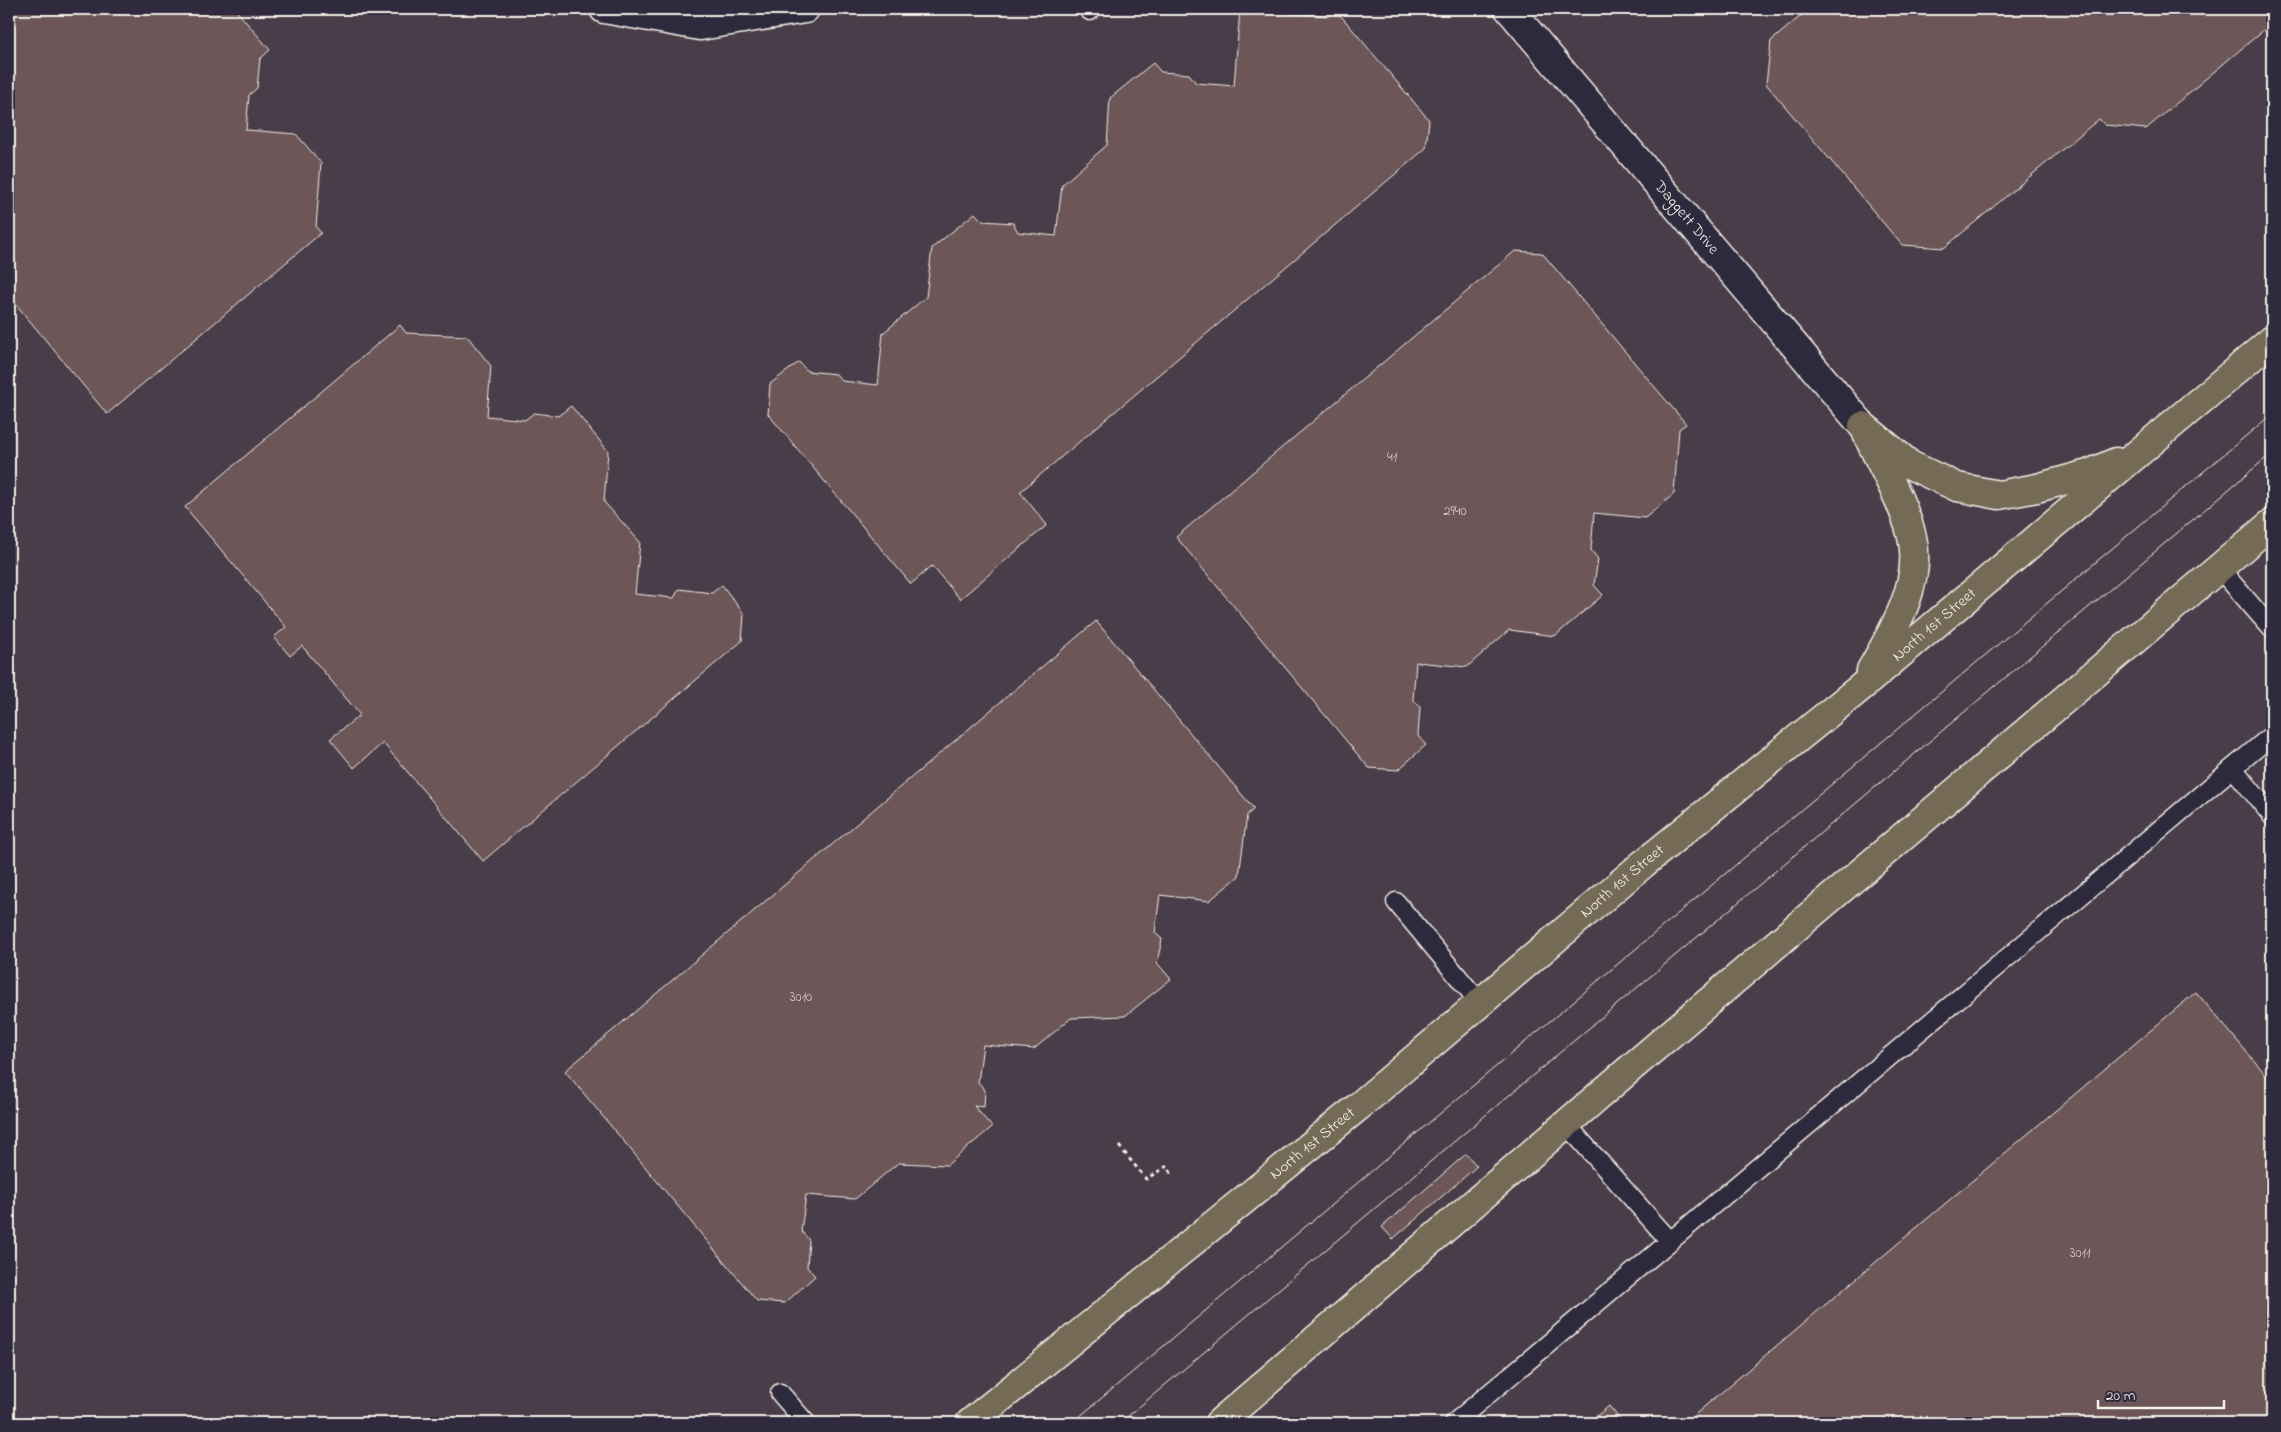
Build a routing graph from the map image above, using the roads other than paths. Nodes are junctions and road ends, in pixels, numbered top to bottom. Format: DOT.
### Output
graph roads {
  1 [pos="604,9"];
  2 [pos="805,9"];
  3 [pos="1509,9"];
  4 [pos="2272,340"];
  5 [pos="1863,426"];
  6 [pos="2138,453"];
  7 [pos="2272,523"];
  8 [pos="2219,568"];
  9 [pos="2272,629"];
  10 [pos="1860,688"];
  11 [pos="2272,735"];
  12 [pos="2233,768"];
  13 [pos="2272,816"];
  14 [pos="1396,902"];
  15 [pos="1479,1002"];
  16 [pos="1566,1124"];
  17 [pos="1670,1241"];
  18 [pos="780,1394"];
  19 [pos="981,1420"];
  20 [pos="806,1423"];
  21 [pos="1219,1423"];
  22 [pos="1454,1423"];
  1 -- 2 [label="street"];
  3 -- 5 [label="street, Daggett Drive"];
  4 -- 6 [label="main road, North 1st Street"];
  5 -- 6 [label="main road"];
  5 -- 10 [label="main road"];
  6 -- 10 [label="main road, North 1st Street"];
  7 -- 8 [label="main road"];
  8 -- 9 [label="lane"];
  8 -- 16 [label="main road"];
  10 -- 15 [label="main road, North 1st Street"];
  11 -- 12 [label="lane"];
  12 -- 13 [label="lane"];
  12 -- 17 [label="lane"];
  14 -- 15 [label="lane"];
  15 -- 19 [label="main road, North 1st Street"];
  16 -- 17 [label="lane"];
  16 -- 21 [label="main road"];
  17 -- 22 [label="lane"];
  18 -- 20 [label="lane"];
}
